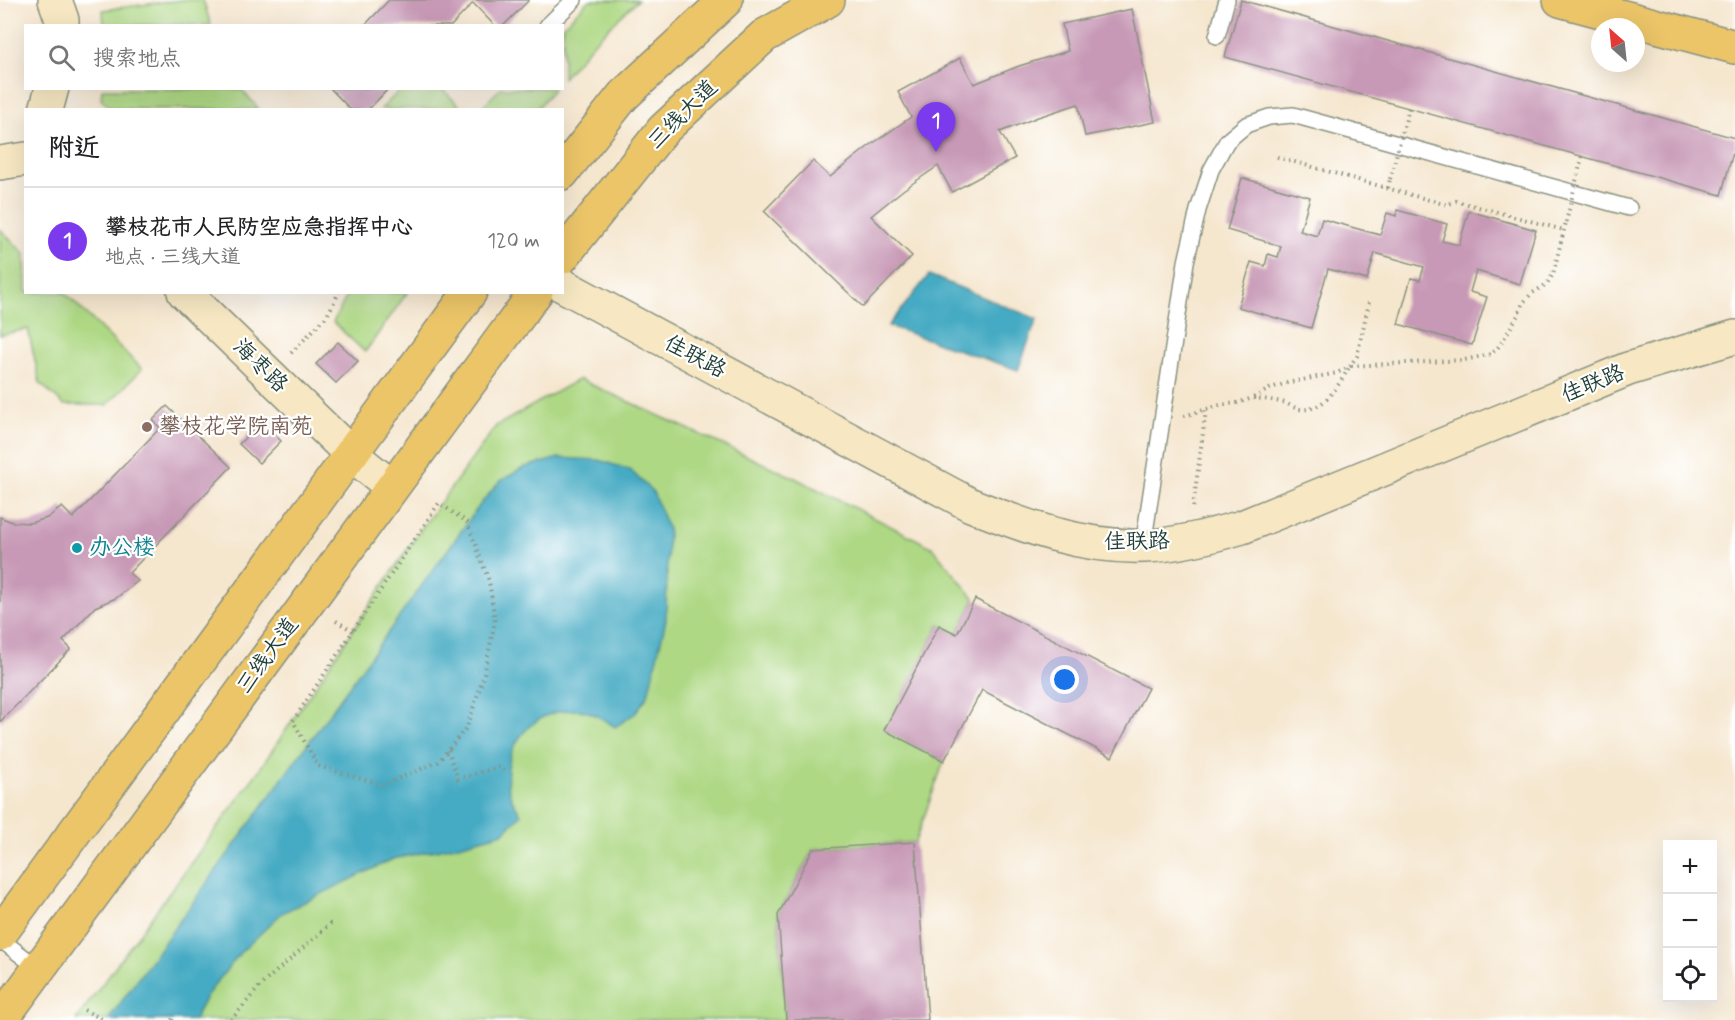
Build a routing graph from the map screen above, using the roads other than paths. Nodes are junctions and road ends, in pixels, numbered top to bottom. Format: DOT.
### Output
graph roads {
  1 [pos="55,0"];
  2 [pos="574,0"];
  3 [pos="726,0"];
  4 [pos="828,0"];
  5 [pos="1227,0"];
  6 [pos="1560,0"];
  7 [pos="62,24"];
  8 [pos="550,24"];
  9 [pos="1217,36"];
  10 [pos="1735,47"];
  11 [pos="51,90"];
  12 [pos="47,108"];
  13 [pos="24,159"];
  14 [pos="0,163"];
  15 [pos="564,170"];
  16 [pos="1629,208"];
  17 [pos="564,254"];
  18 [pos="564,286"];
  19 [pos="186,294"];
  20 [pos="469,294"];
  21 [pos="535,294"];
  22 [pos="1735,337"];
  23 [pos="351,454"];
  24 [pos="392,487"];
  25 [pos="1143,546"];
  26 [pos="0,934"];
  27 [pos="0,939"];
  28 [pos="39,969"];
  29 [pos="2,1020"];
  1 -- 7 [label="street"];
  2 -- 8 [label="lane"];
  3 -- 15 [label="main road"];
  4 -- 17 [label="main road, 三线大道"];
  5 -- 9 [label="lane"];
  6 -- 10 [label="main road"];
  11 -- 12 [label="street"];
  13 -- 14 [label="street"];
  16 -- 25 [label="lane"];
  18 -- 25 [label="street, 佳联路"];
  19 -- 23 [label="street, 海枣路"];
  20 -- 23 [label="main road"];
  21 -- 24 [label="main road, 三线大道"];
  22 -- 25 [label="street, 佳联路"];
  23 -- 24 [label="street, 海枣路"];
  23 -- 26 [label="main road"];
  24 -- 28 [label="main road, 三线大道"];
  27 -- 28 [label="lane"];
  28 -- 29 [label="main road, 三线大道"];
}
